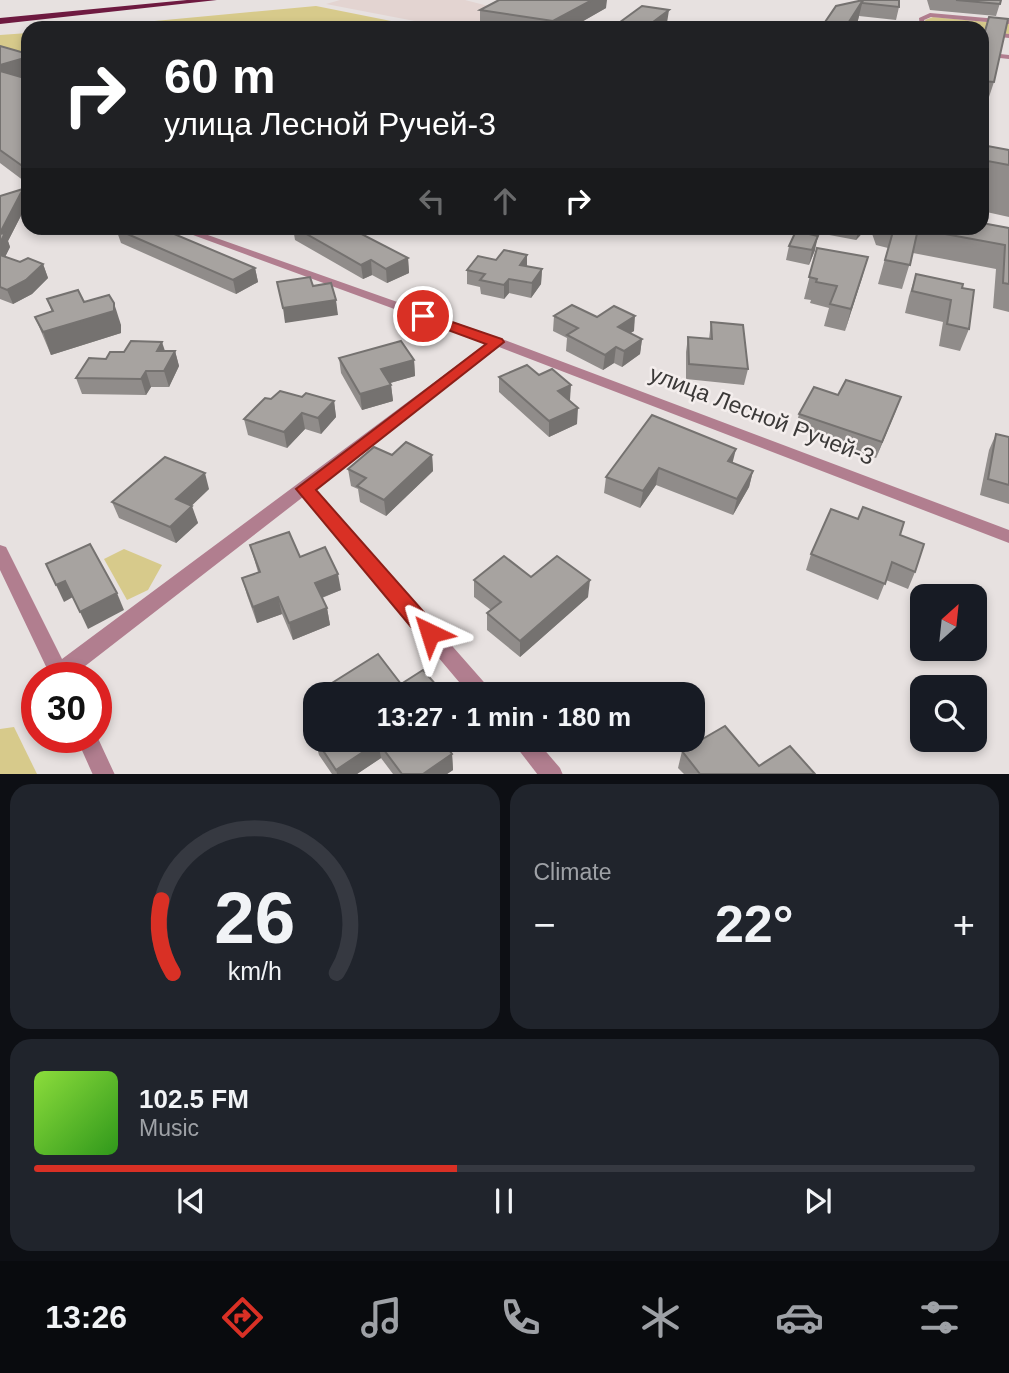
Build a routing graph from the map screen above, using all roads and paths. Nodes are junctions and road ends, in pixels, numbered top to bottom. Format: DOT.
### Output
graph roads {
  1 [pos="166,0"];
  2 [pos="213,0"];
  3 [pos="0,15"];
  4 [pos="0,21"];
  5 [pos="921,21"];
  6 [pos="1009,22"];
  7 [pos="989,34"];
  8 [pos="1009,36"];
  9 [pos="989,55"];
  10 [pos="1009,57"];
  11 [pos="199,235"];
  12 [pos="497,342"];
  13 [pos="305,489"];
  14 [pos="1009,537"];
  15 [pos="0,552"];
  16 [pos="54,662"];
  17 [pos="77,662"];
  18 [pos="472,682"];
  19 [pos="532,752"];
  20 [pos="94,753"];
  21 [pos="104,774"];
  22 [pos="551,774"];
  1 -- 3 [label="highway"];
  2 -- 4 [label="highway"];
  5 -- 6 [label="street"];
  7 -- 8 [label="street"];
  9 -- 10 [label="street"];
  11 -- 12 [label="street, улица Лесной Ручей-3"];
  12 -- 13 [label="street"];
  12 -- 14 [label="street, улица Лесной Ручей-3"];
  13 -- 17 [label="street"];
  13 -- 18 [label="street"];
  15 -- 16 [label="street"];
  19 -- 22 [label="street"];
  20 -- 21 [label="street"];
}
